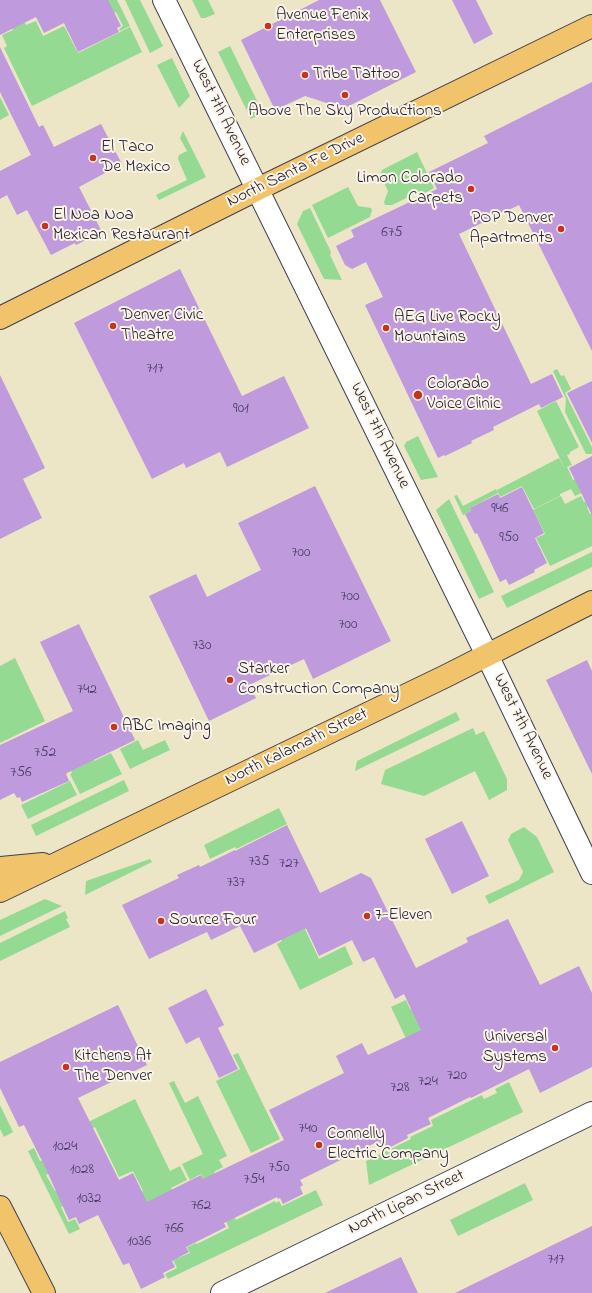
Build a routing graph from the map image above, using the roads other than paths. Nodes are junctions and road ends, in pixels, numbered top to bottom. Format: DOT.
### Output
graph roads {
  1 [pos="164,0"];
  2 [pos="592,26"];
  3 [pos="258,189"];
  4 [pos="0,318"];
  5 [pos="592,602"];
  6 [pos="487,655"];
  7 [pos="60,862"];
  8 [pos="0,868"];
  9 [pos="592,873"];
  10 [pos="0,891"];
  11 [pos="592,1113"];
  12 [pos="0,1207"];
  13 [pos="44,1293"];
  14 [pos="222,1293"];
  1 -- 3 [label="street, West 7th Avenue"];
  2 -- 3 [label="main road, North Santa Fe Drive"];
  3 -- 4 [label="main road, North Santa Fe Drive"];
  3 -- 6 [label="street, West 7th Avenue"];
  5 -- 6 [label="main road, North Kalamath Street"];
  6 -- 7 [label="main road, North Kalamath Street"];
  6 -- 9 [label="street, West 7th Avenue"];
  7 -- 8 [label="main road"];
  7 -- 10 [label="main road, North Kalamath Street"];
  11 -- 14 [label="street, North Lipan Street"];
  12 -- 13 [label="main road"];
}
